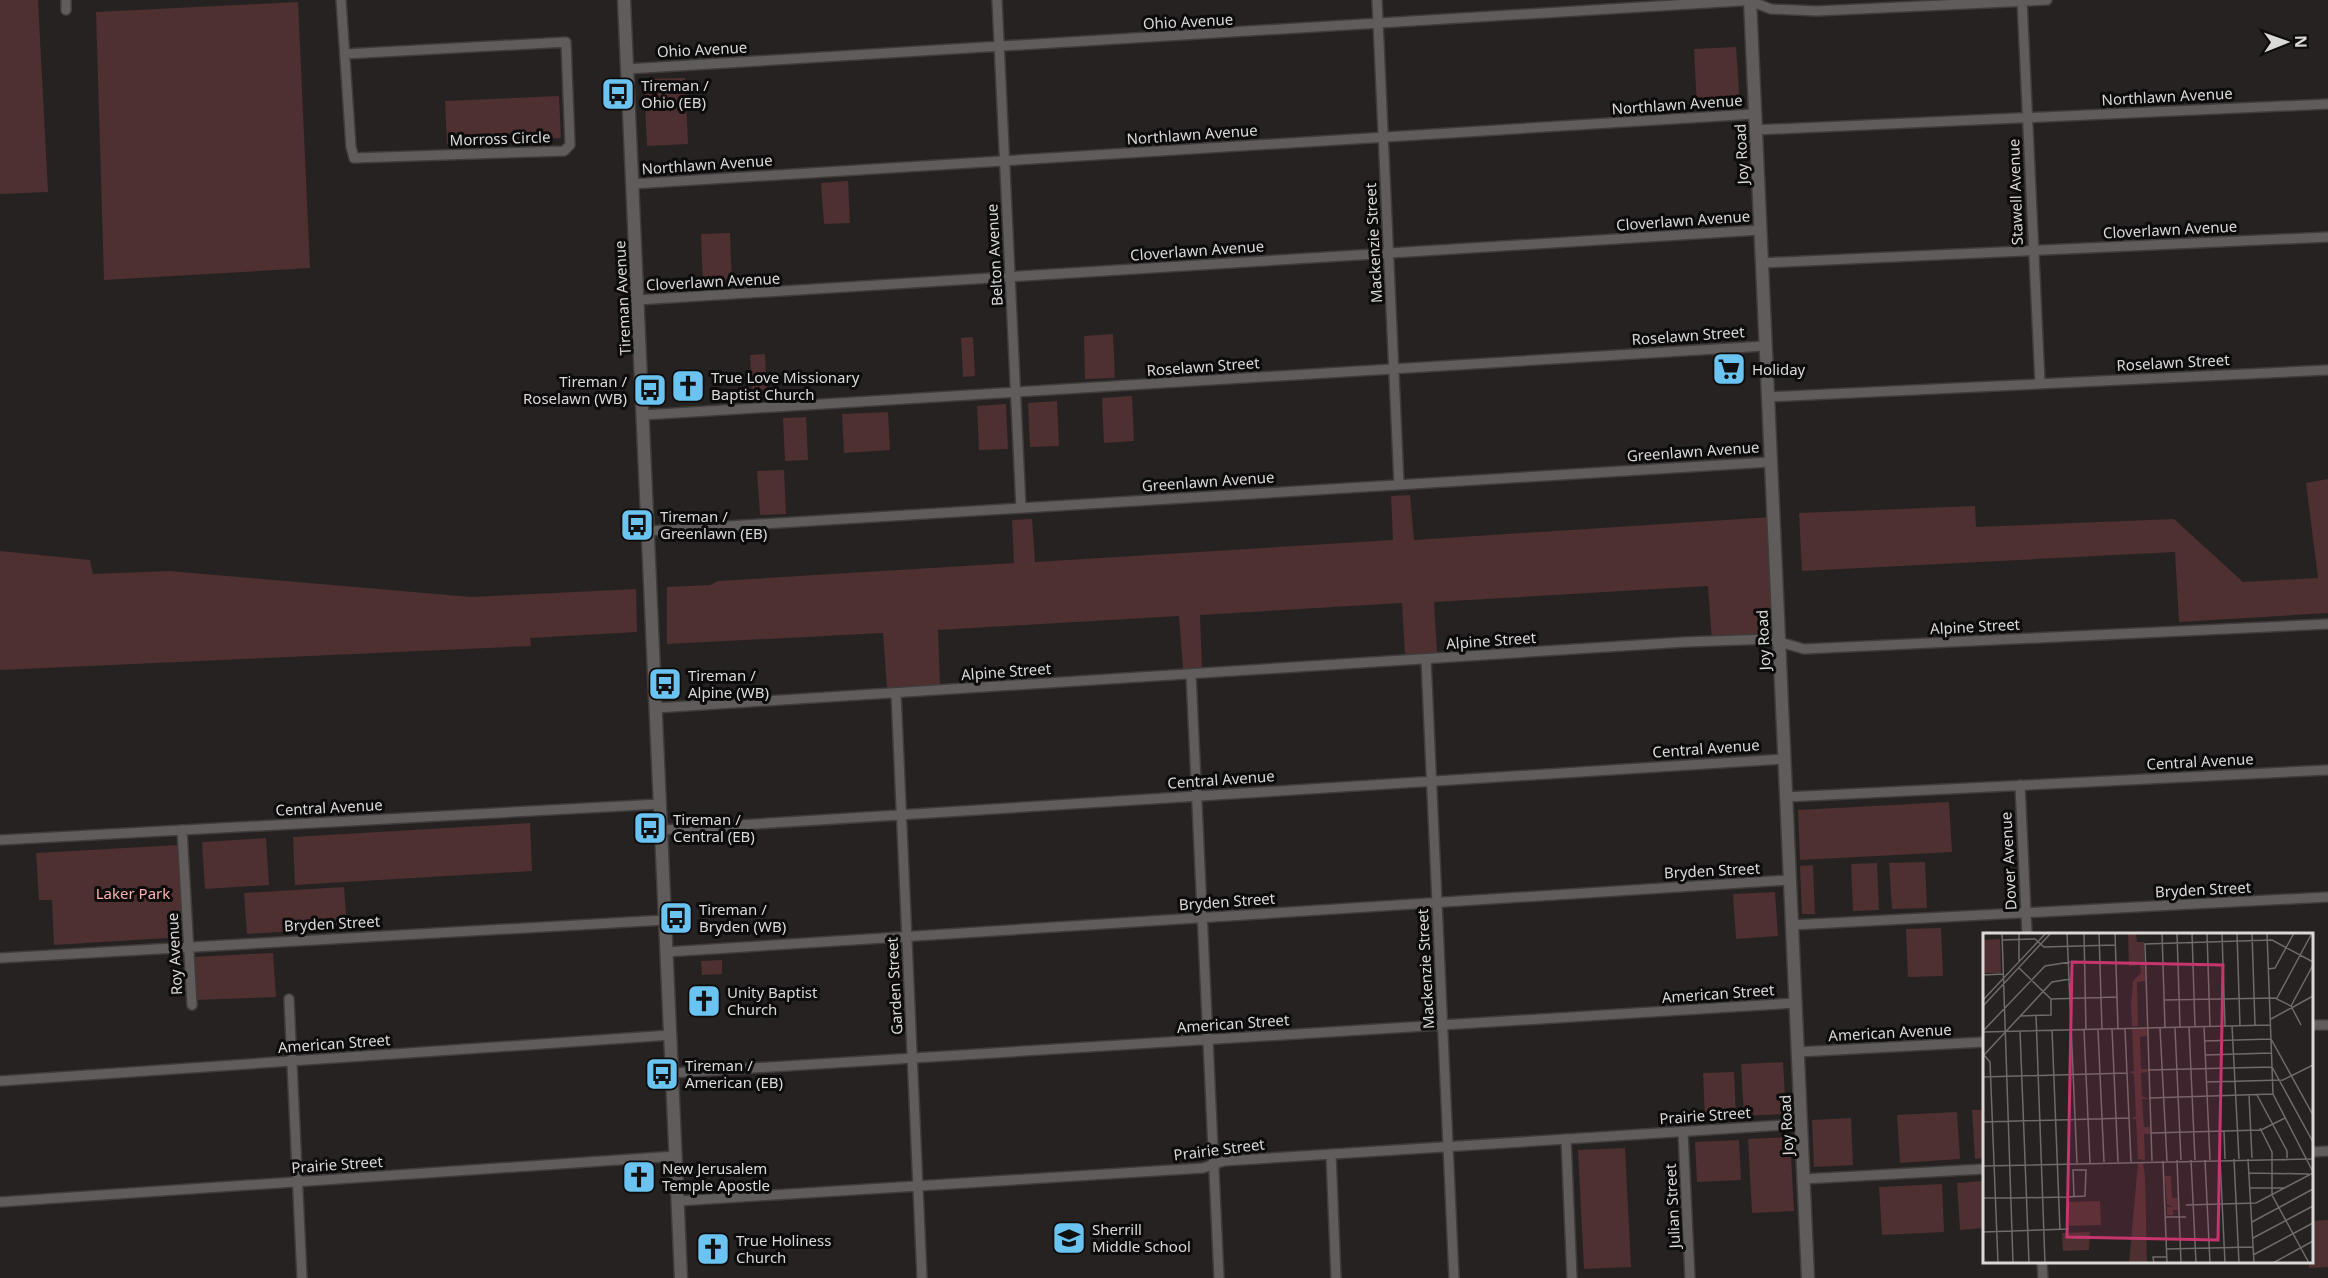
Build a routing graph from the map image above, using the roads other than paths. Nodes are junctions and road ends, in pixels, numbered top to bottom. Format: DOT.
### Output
graph roads {
  1 [pos="66,0"];
  2 [pos="341,0"];
  3 [pos="624,0"];
  4 [pos="997,0"];
  5 [pos="1377,0"];
  6 [pos="1752,0"];
  7 [pos="2047,0"];
  8 [pos="2022,1"];
  9 [pos="1886,4"];
  10 [pos="66,10"];
  11 [pos="1378,24"];
  12 [pos="999,47"];
  13 [pos="345,54"];
  14 [pos="627,69"];
  15 [pos="2328,104"];
  16 [pos="1754,114"];
  17 [pos="2027,117"];
  18 [pos="1755,130"];
  19 [pos="1383,137"];
  20 [pos="1005,160"];
  21 [pos="632,184"];
  22 [pos="1760,230"];
  23 [pos="2328,237"];
  24 [pos="2033,251"];
  25 [pos="1389,253"];
  26 [pos="1761,263"];
  27 [pos="1010,276"];
  28 [pos="637,300"];
  29 [pos="1765,346"];
  30 [pos="1394,369"];
  31 [pos="2328,370"];
  32 [pos="2040,383"];
  33 [pos="1016,392"];
  34 [pos="1767,396"];
  35 [pos="643,416"];
  36 [pos="1770,462"];
  37 [pos="1399,484"];
  38 [pos="1021,508"];
  39 [pos="648,531"];
  40 [pos="2328,624"];
  41 [pos="1778,643"];
  42 [pos="1426,659"];
  43 [pos="1191,674"];
  44 [pos="896,693"];
  45 [pos="656,708"];
  46 [pos="1784,759"];
  47 [pos="2328,770"];
  48 [pos="1432,781"];
  49 [pos="2020,785"];
  50 [pos="1197,796"];
  51 [pos="1786,798"];
  52 [pos="660,804"];
  53 [pos="901,815"];
  54 [pos="182,830"];
  55 [pos="661,830"];
  56 [pos="0,840"];
  57 [pos="1790,880"];
  58 [pos="2328,897"];
  59 [pos="1437,902"];
  60 [pos="2026,913"];
  61 [pos="1202,917"];
  62 [pos="665,920"];
  63 [pos="1791,925"];
  64 [pos="2027,933"];
  65 [pos="906,936"];
  66 [pos="189,948"];
  67 [pos="666,952"];
  68 [pos="0,957"];
  69 [pos="289,999"];
  70 [pos="1795,1003"];
  71 [pos="192,1005"];
  72 [pos="1443,1025"];
  73 [pos="2328,1025"];
  74 [pos="2313,1026"];
  75 [pos="671,1035"];
  76 [pos="1208,1040"];
  77 [pos="1983,1042"];
  78 [pos="1798,1052"];
  79 [pos="912,1058"];
  80 [pos="292,1061"];
  81 [pos="672,1073"];
  82 [pos="0,1081"];
  83 [pos="1801,1124"];
  84 [pos="1683,1132"];
  85 [pos="1566,1139"];
  86 [pos="1448,1146"];
  87 [pos="2328,1151"];
  88 [pos="2313,1152"];
  89 [pos="1330,1154"];
  90 [pos="676,1156"];
  91 [pos="1214,1164"];
  92 [pos="1983,1169"];
  93 [pos="1804,1179"];
  94 [pos="297,1181"];
  95 [pos="918,1186"];
  96 [pos="678,1200"];
  97 [pos="0,1202"];
  98 [pos="2042,1263"];
  99 [pos="302,1278"];
  100 [pos="681,1278"];
  101 [pos="922,1278"];
  102 [pos="1219,1278"];
  103 [pos="1336,1278"];
  104 [pos="1454,1278"];
  105 [pos="1572,1278"];
  106 [pos="1690,1278"];
  107 [pos="1808,1278"];
  108 [pos="2043,1278"];
  1 -- 10 [label="street"];
  2 -- 13 [label="street, Morross Circle"];
  3 -- 14 [label="street, Tireman Avenue"];
  4 -- 12 [label="street, Belton Avenue"];
  5 -- 11 [label="street, Mackenzie Street"];
  6 -- 9 [label="street, Ohio Avenue"];
  6 -- 11 [label="street, Ohio Avenue"];
  6 -- 16 [label="street, Joy Road"];
  7 -- 8 [label="street, Ohio Avenue"];
  8 -- 9 [label="street, Ohio Avenue"];
  8 -- 17 [label="street, Stawell Avenue"];
  11 -- 12 [label="street, Ohio Avenue"];
  11 -- 19 [label="street, Mackenzie Street"];
  12 -- 14 [label="street, Ohio Avenue"];
  12 -- 20 [label="street, Belton Avenue"];
  13 -- 13 [label="street, Morross Circle"];
  14 -- 21 [label="street, Tireman Avenue"];
  15 -- 17 [label="street, Northlawn Avenue"];
  16 -- 18 [label="street, Joy Road"];
  16 -- 19 [label="street, Northlawn Avenue"];
  17 -- 18 [label="street, Northlawn Avenue"];
  17 -- 24 [label="street, Stawell Avenue"];
  18 -- 22 [label="street, Joy Road"];
  19 -- 20 [label="street, Northlawn Avenue"];
  19 -- 25 [label="street, Mackenzie Street"];
  20 -- 21 [label="street, Northlawn Avenue"];
  20 -- 27 [label="street, Belton Avenue"];
  21 -- 28 [label="street, Tireman Avenue"];
  22 -- 25 [label="street, Cloverlawn Avenue"];
  22 -- 26 [label="street, Joy Road"];
  23 -- 24 [label="street, Cloverlawn Avenue"];
  24 -- 26 [label="street, Cloverlawn Avenue"];
  24 -- 32 [label="street, Stawell Avenue"];
  25 -- 27 [label="street, Cloverlawn Avenue"];
  25 -- 30 [label="street, Mackenzie Street"];
  26 -- 29 [label="street, Joy Road"];
  27 -- 28 [label="street, Cloverlawn Avenue"];
  27 -- 33 [label="street, Belton Avenue"];
  28 -- 35 [label="street, Tireman Avenue"];
  29 -- 30 [label="street, Roselawn Street"];
  29 -- 34 [label="street, Joy Road"];
  30 -- 33 [label="street, Roselawn Street"];
  30 -- 37 [label="street, Mackenzie Street"];
  31 -- 32 [label="street, Roselawn Street"];
  32 -- 34 [label="street, Roselawn Street"];
  33 -- 35 [label="street, Roselawn Street"];
  33 -- 38 [label="street, Belton Avenue"];
  34 -- 36 [label="street, Joy Road"];
  35 -- 39 [label="street, Tireman Avenue"];
  36 -- 37 [label="street, Greenlawn Avenue"];
  36 -- 41 [label="street, Joy Road"];
  37 -- 38 [label="street, Greenlawn Avenue"];
  38 -- 39 [label="street, Greenlawn Avenue"];
  39 -- 45 [label="street, Tireman Avenue"];
  40 -- 41 [label="street, Alpine Street"];
  41 -- 42 [label="street, Alpine Street"];
  41 -- 46 [label="street, Joy Road"];
  42 -- 43 [label="street, Alpine Street"];
  42 -- 48 [label="street, Mackenzie Street"];
  43 -- 44 [label="street, Alpine Street"];
  43 -- 50 [label="street"];
  44 -- 45 [label="street, Alpine Street"];
  44 -- 53 [label="street, Garden Street"];
  45 -- 52 [label="street, Tireman Avenue"];
  46 -- 48 [label="street, Central Avenue"];
  46 -- 51 [label="street, Joy Road"];
  47 -- 49 [label="street, Central Avenue"];
  48 -- 50 [label="street, Central Avenue"];
  48 -- 59 [label="street, Mackenzie Street"];
  49 -- 51 [label="street, Central Avenue"];
  49 -- 60 [label="street, Dover Avenue"];
  50 -- 53 [label="street, Central Avenue"];
  50 -- 61 [label="street"];
  51 -- 57 [label="street, Joy Road"];
  52 -- 54 [label="street, Central Avenue"];
  52 -- 55 [label="street, Tireman Avenue"];
  53 -- 55 [label="street, Central Avenue"];
  53 -- 65 [label="street, Garden Street"];
  54 -- 56 [label="street, Central Avenue"];
  54 -- 66 [label="street, Roy Avenue"];
  55 -- 62 [label="street, Tireman Avenue"];
  57 -- 59 [label="street, Bryden Street"];
  57 -- 63 [label="street, Joy Road"];
  58 -- 60 [label="street, Bryden Street"];
  59 -- 61 [label="street, Bryden Street"];
  59 -- 72 [label="street, Mackenzie Street"];
  60 -- 63 [label="street, Bryden Street"];
  60 -- 64 [label="street, Dover Avenue"];
  61 -- 65 [label="street, Bryden Street"];
  61 -- 76 [label="street"];
  62 -- 66 [label="street, Bryden Street"];
  62 -- 67 [label="street, Tireman Avenue"];
  63 -- 70 [label="street, Joy Road"];
  65 -- 67 [label="street, Bryden Street"];
  65 -- 79 [label="street, Garden Street"];
  66 -- 68 [label="street, Bryden Street"];
  66 -- 71 [label="street, Roy Avenue"];
  67 -- 75 [label="street, Tireman Avenue"];
  69 -- 80 [label="street"];
  70 -- 72 [label="street, American Street"];
  70 -- 78 [label="street, Joy Road"];
  72 -- 76 [label="street, American Street"];
  72 -- 86 [label="street, Mackenzie Street"];
  73 -- 74 [label="street"];
  75 -- 80 [label="street, American Street"];
  75 -- 81 [label="street, Tireman Avenue"];
  76 -- 79 [label="street, American Street"];
  76 -- 91 [label="street"];
  77 -- 78 [label="street, American Avenue"];
  78 -- 83 [label="street, Joy Road"];
  79 -- 81 [label="street, American Street"];
  79 -- 95 [label="street, Garden Street"];
  80 -- 82 [label="street, American Street"];
  80 -- 94 [label="street"];
  81 -- 90 [label="street, Tireman Avenue"];
  83 -- 84 [label="street, Prairie Street"];
  83 -- 93 [label="street, Joy Road"];
  84 -- 85 [label="street, Prairie Street"];
  84 -- 106 [label="street, Julian Street"];
  85 -- 86 [label="street, Prairie Street"];
  85 -- 105 [label="street"];
  86 -- 89 [label="street, Prairie Street"];
  86 -- 104 [label="street, Mackenzie Street"];
  87 -- 88 [label="street"];
  89 -- 91 [label="street, Prairie Street"];
  89 -- 103 [label="street"];
  90 -- 94 [label="street, Prairie Street"];
  90 -- 96 [label="street, Tireman Avenue"];
  91 -- 95 [label="street, Prairie Street"];
  91 -- 102 [label="street"];
  92 -- 93 [label="street"];
  93 -- 107 [label="street, Joy Road"];
  94 -- 97 [label="street, Prairie Street"];
  94 -- 99 [label="street"];
  95 -- 96 [label="street, Prairie Street"];
  95 -- 101 [label="street, Garden Street"];
  96 -- 100 [label="street, Tireman Avenue"];
  98 -- 108 [label="street"];
}
